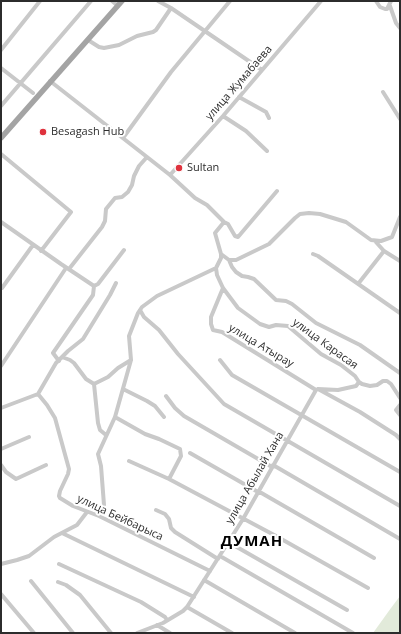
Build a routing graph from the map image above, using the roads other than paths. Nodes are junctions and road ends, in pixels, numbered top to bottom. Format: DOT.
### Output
graph roads {
  1 [pos="40,1"];
  2 [pos="91,1"];
  3 [pos="112,1"];
  4 [pos="122,1"];
  5 [pos="158,1"];
  6 [pos="230,1"];
  7 [pos="321,1"];
  8 [pos="376,1"];
  9 [pos="391,3"];
  10 [pos="118,6"];
  11 [pos="171,8"];
  12 [pos="400,28"];
  13 [pos="204,31"];
  14 [pos="88,40"];
  15 [pos="1,50"];
  16 [pos="1,68"];
  17 [pos="262,70"];
  18 [pos="50,81"];
  19 [pos="20,83"];
  20 [pos="383,92"];
  21 [pos="32,93"];
  22 [pos="239,97"];
  23 [pos="1,106"];
  24 [pos="223,116"];
  25 [pos="269,118"];
  26 [pos="400,119"];
  27 [pos="1,138"];
  28 [pos="123,138"];
  29 [pos="267,151"];
  30 [pos="1,154"];
  31 [pos="147,157"];
  32 [pos="170,175"];
  33 [pos="277,191"];
  34 [pos="400,217"];
  35 [pos="1,222"];
  36 [pos="224,222"];
  37 [pos="375,240"];
  38 [pos="33,245"];
  39 [pos="124,250"];
  40 [pos="41,251"];
  41 [pos="384,251"];
  42 [pos="221,254"];
  43 [pos="313,254"];
  44 [pos="229,260"];
  45 [pos="400,260"];
  46 [pos="216,268"];
  47 [pos="68,269"];
  48 [pos="116,283"];
  49 [pos="358,284"];
  50 [pos="94,286"];
  51 [pos="2,288"];
  52 [pos="223,288"];
  53 [pos="140,310"];
  54 [pos="400,313"];
  55 [pos="62,357"];
  56 [pos="131,360"];
  57 [pos="220,360"];
  58 [pos="58,361"];
  59 [pos="1,366"];
  60 [pos="400,372"];
  61 [pos="359,382"];
  62 [pos="94,384"];
  63 [pos="123,390"];
  64 [pos="317,390"];
  65 [pos="38,394"];
  66 [pos="166,396"];
  67 [pos="400,398"];
  68 [pos="400,405"];
  69 [pos="1,408"];
  70 [pos="302,415"];
  71 [pos="400,415"];
  72 [pos="164,416"];
  73 [pos="115,417"];
  74 [pos="106,435"];
  75 [pos="29,437"];
  76 [pos="400,439"];
  77 [pos="287,441"];
  78 [pos="1,449"];
  79 [pos="190,453"];
  80 [pos="128,461"];
  81 [pos="1,465"];
  82 [pos="46,466"];
  83 [pos="273,466"];
  84 [pos="400,472"];
  85 [pos="169,479"];
  86 [pos="258,491"];
  87 [pos="400,506"];
  88 [pos="156,510"];
  89 [pos="86,512"];
  90 [pos="99,516"];
  91 [pos="243,518"];
  92 [pos="62,532"];
  93 [pos="400,539"];
  94 [pos="228,542"];
  95 [pos="219,557"];
  96 [pos="374,558"];
  97 [pos="1,564"];
  98 [pos="59,564"];
  99 [pos="210,572"];
  100 [pos="204,580"];
  101 [pos="31,581"];
  102 [pos="58,582"];
  103 [pos="368,588"];
  104 [pos="1,594"];
  105 [pos="194,597"];
  106 [pos="187,607"];
  107 [pos="347,610"];
  108 [pos="167,620"];
  109 [pos="158,625"];
  110 [pos="34,633"];
  111 [pos="73,633"];
  112 [pos="110,633"];
  113 [pos="137,633"];
  114 [pos="170,633"];
  115 [pos="232,633"];
  116 [pos="295,633"];
  117 [pos="353,633"];
  1 -- 15 [label="street"];
  2 -- 19 [label="street"];
  3 -- 10 [label="street"];
  4 -- 10 [label="main road"];
  5 -- 11 [label="street"];
  6 -- 13 [label="street"];
  7 -- 17 [label="street, улица Жумабаева"];
  8 -- 9 [label="street"];
  9 -- 12 [label="street"];
  10 -- 14 [label="main road"];
  11 -- 13 [label="street"];
  11 -- 14 [label="street"];
  13 -- 17 [label="street"];
  13 -- 28 [label="street"];
  14 -- 18 [label="main road"];
  16 -- 19 [label="street"];
  17 -- 22 [label="street, улица Жумабаева"];
  18 -- 27 [label="main road"];
  18 -- 28 [label="street"];
  19 -- 21 [label="street"];
  19 -- 23 [label="street"];
  20 -- 26 [label="street"];
  22 -- 24 [label="street, улица Жумабаева"];
  22 -- 25 [label="street"];
  24 -- 29 [label="street"];
  24 -- 32 [label="street, улица Жумабаева"];
  28 -- 31 [label="street"];
  30 -- 40 [label="street"];
  31 -- 32 [label="street"];
  31 -- 47 [label="street"];
  32 -- 36 [label="street"];
  33 -- 36 [label="street"];
  34 -- 37 [label="street"];
  35 -- 38 [label="street"];
  36 -- 42 [label="street"];
  37 -- 41 [label="street"];
  37 -- 44 [label="street"];
  38 -- 40 [label="street"];
  38 -- 51 [label="street"];
  39 -- 50 [label="street"];
  40 -- 47 [label="street"];
  41 -- 45 [label="street"];
  41 -- 49 [label="street"];
  42 -- 44 [label="street"];
  42 -- 46 [label="street"];
  43 -- 49 [label="street"];
  44 -- 60 [label="street"];
  46 -- 52 [label="street, улица Карасая"];
  46 -- 53 [label="street"];
  47 -- 50 [label="street"];
  47 -- 59 [label="street"];
  48 -- 55 [label="street"];
  49 -- 54 [label="street"];
  50 -- 58 [label="street"];
  52 -- 61 [label="street, улица Карасая"];
  52 -- 64 [label="street, улица Атырау"];
  53 -- 56 [label="street"];
  53 -- 77 [label="street"];
  55 -- 58 [label="street"];
  55 -- 62 [label="street"];
  56 -- 62 [label="street"];
  56 -- 63 [label="street"];
  57 -- 70 [label="street"];
  58 -- 65 [label="street"];
  61 -- 64 [label="street"];
  61 -- 67 [label="street"];
  62 -- 74 [label="street"];
  63 -- 72 [label="street"];
  63 -- 73 [label="street"];
  64 -- 70 [label="street, улица Абылай Хана"];
  64 -- 76 [label="street"];
  65 -- 69 [label="street"];
  65 -- 89 [label="street, улица Бейбарыса"];
  66 -- 83 [label="street"];
  68 -- 71 [label="street"];
  70 -- 77 [label="street, улица Абылай Хана"];
  70 -- 84 [label="street"];
  73 -- 74 [label="street"];
  73 -- 85 [label="street"];
  74 -- 90 [label="street"];
  75 -- 78 [label="street"];
  77 -- 83 [label="street, улица Абылай Хана"];
  77 -- 87 [label="street"];
  79 -- 86 [label="street"];
  80 -- 85 [label="street"];
  81 -- 82 [label="street"];
  83 -- 86 [label="street, улица Абылай Хана"];
  83 -- 93 [label="street"];
  85 -- 91 [label="street"];
  86 -- 91 [label="street, улица Абылай Хана"];
  86 -- 96 [label="street"];
  88 -- 95 [label="street"];
  89 -- 90 [label="street, улица Бейбарыса"];
  89 -- 92 [label="street"];
  90 -- 99 [label="street, улица Бейбарыса"];
  91 -- 94 [label="street, улица Абылай Хана"];
  91 -- 103 [label="street"];
  92 -- 97 [label="street"];
  92 -- 105 [label="street"];
  94 -- 95 [label="street, улица Абылай Хана"];
  94 -- 107 [label="street"];
  95 -- 99 [label="street, улица Абылай Хана"];
  95 -- 117 [label="street"];
  98 -- 108 [label="street"];
  99 -- 100 [label="street, улица Абылай Хана"];
  100 -- 105 [label="street, улица Абылай Хана"];
  100 -- 116 [label="street"];
  101 -- 111 [label="street"];
  102 -- 112 [label="street"];
  104 -- 110 [label="street"];
  105 -- 106 [label="street, улица Абылай Хана"];
  106 -- 108 [label="street, улица Абылай Хана"];
  106 -- 115 [label="street"];
  108 -- 109 [label="street, улица Абылай Хана"];
  109 -- 113 [label="street, улица Абылай Хана"];
  109 -- 114 [label="street"];
}
